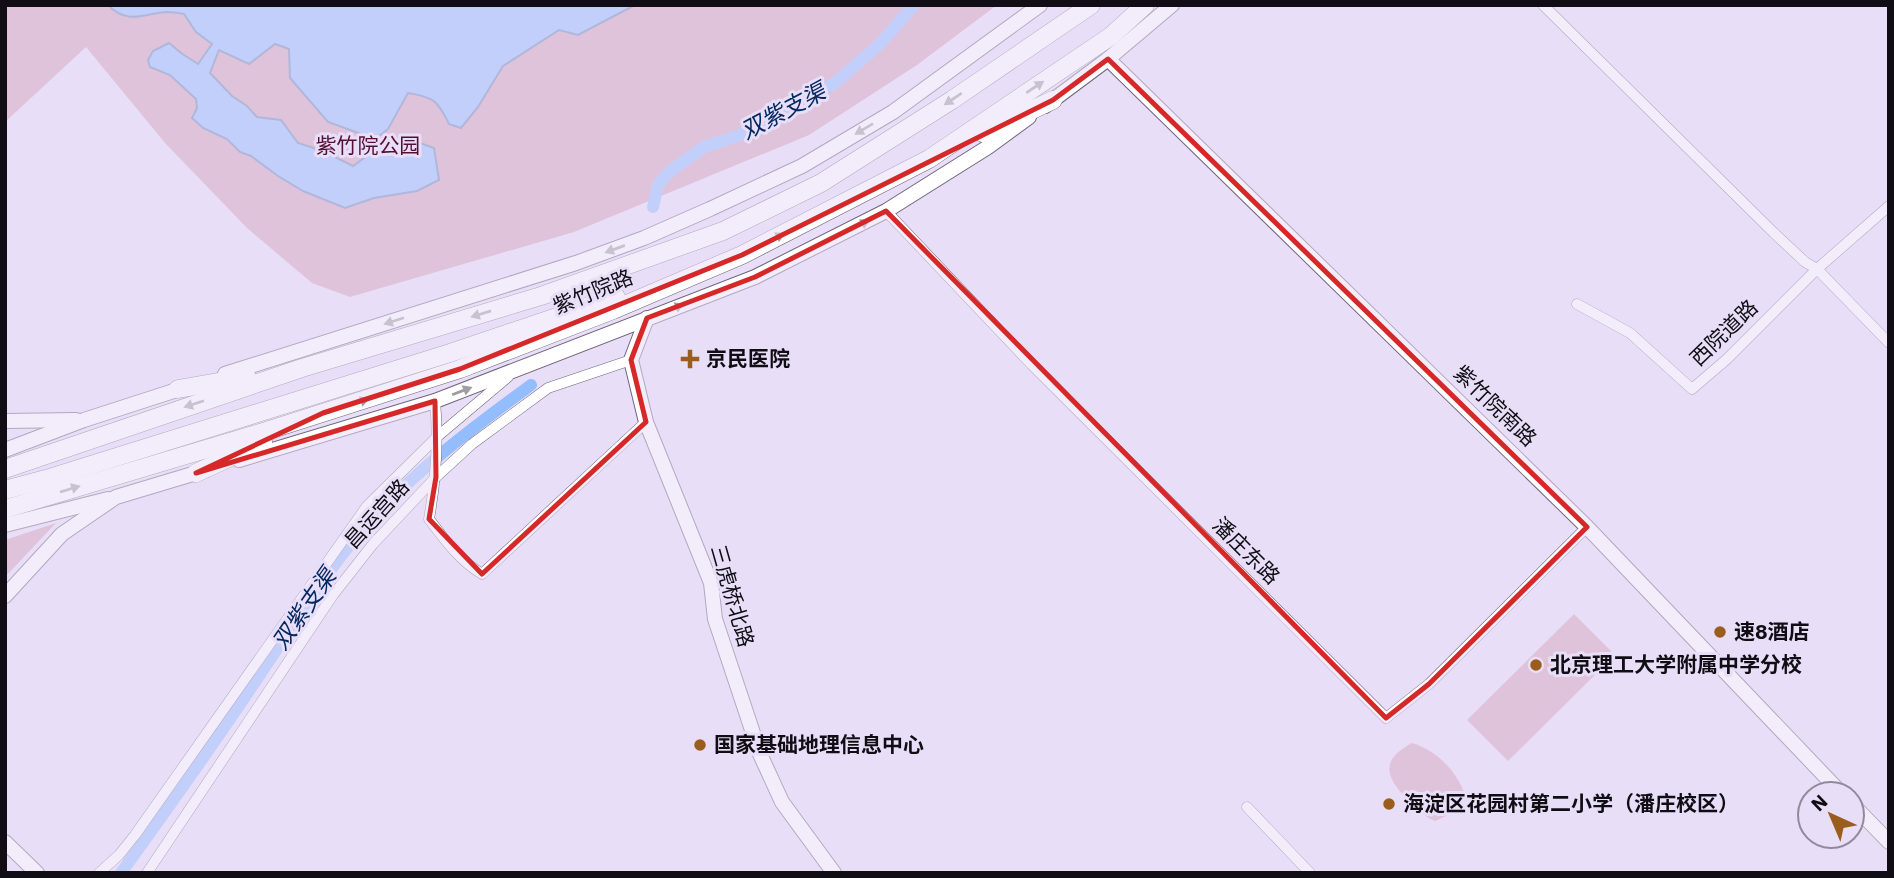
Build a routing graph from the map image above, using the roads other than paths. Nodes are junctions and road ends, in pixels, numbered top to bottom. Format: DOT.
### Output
graph roads {
  1 [pos="1040,5"];
  2 [pos="1090,5"];
  3 [pos="1145,5"];
  4 [pos="1159,5"];
  5 [pos="1172,5"];
  6 [pos="1543,5"];
  7 [pos="1111,36"];
  8 [pos="1108,59"];
  9 [pos="1054,100"];
  10 [pos="929,159"];
  11 [pos="1889,206"];
  12 [pos="886,211"];
  13 [pos="723,231"];
  14 [pos="742,255"];
  15 [pos="1817,269"];
  16 [pos="1577,304"];
  17 [pos="647,318"];
  18 [pos="1889,343"];
  19 [pos="631,360"];
  20 [pos="302,368"];
  21 [pos="517,369"];
  22 [pos="178,389"];
  23 [pos="435,401"];
  24 [pos="323,413"];
  25 [pos="5,421"];
  26 [pos="84,421"];
  27 [pos="646,422"];
  28 [pos="438,436"];
  29 [pos="5,450"];
  30 [pos="5,469"];
  31 [pos="196,473"];
  32 [pos="44,474"];
  33 [pos="436,477"];
  34 [pos="5,481"];
  35 [pos="5,489"];
  36 [pos="116,497"];
  37 [pos="5,509"];
  38 [pos="5,524"];
  39 [pos="1587,527"];
  40 [pos="5,596"];
  41 [pos="1829,780"];
  42 [pos="1247,807"];
  43 [pos="1866,818"];
  44 [pos="5,842"];
  45 [pos="1889,842"];
  46 [pos="37,873"];
  47 [pos="99,873"];
  48 [pos="147,873"];
  49 [pos="834,873"];
  50 [pos="1310,873"];
  1 -- 22 [label="street, 紫竹院路, one-way"];
  2 -- 13 [label="highway, 紫竹院路, one-way"];
  3 -- 7 [label="highway, 紫竹院路"];
  4 -- 7 [label="highway"];
  5 -- 8 [label="street"];
  6 -- 15 [label="street"];
  10 -- 7 [label="highway, 紫竹院路, one-way"];
  8 -- 9 [label="street"];
  8 -- 39 [label="street, 紫竹院南路"];
  9 -- 10 [label="highway"];
  9 -- 12 [label="street"];
  14 -- 10 [label="highway, 紫竹院路, one-way"];
  11 -- 15 [label="street, 西院道路"];
  17 -- 12 [label="street, one-way"];
  12 -- 39 [label="street, 潘庄东路"];
  13 -- 20 [label="highway, 紫竹院路, one-way"];
  13 -- 32 [label="highway"];
  24 -- 14 [label="highway, 紫竹院路, one-way"];
  14 -- 32 [label="highway"];
  15 -- 16 [label="street, 西院道路"];
  15 -- 18 [label="street"];
  17 -- 19 [label="street"];
  17 -- 21 [label="street"];
  19 -- 27 [label="street, 三虎桥北路"];
  19 -- 33 [label="street, 昌运宫路"];
  20 -- 22 [label="highway"];
  20 -- 30 [label="highway, 紫竹院路, one-way"];
  23 -- 21 [label="street, one-way"];
  21 -- 28 [label="street"];
  22 -- 26 [label="street, 紫竹院路"];
  23 -- 28 [label="street"];
  23 -- 31 [label="street"];
  24 -- 31 [label="highway"];
  37 -- 24 [label="highway, 紫竹院路, one-way"];
  25 -- 26 [label="street"];
  26 -- 29 [label="street, 紫竹院路"];
  27 -- 33 [label="street"];
  27 -- 49 [label="street, 三虎桥北路"];
  28 -- 33 [label="street"];
  28 -- 47 [label="street"];
  31 -- 36 [label="street"];
  32 -- 34 [label="highway"];
  32 -- 35 [label="highway"];
  33 -- 48 [label="street, 昌运宫路"];
  36 -- 38 [label="street"];
  36 -- 40 [label="street"];
  39 -- 41 [label="street, 紫竹院南路"];
  42 -- 50 [label="street"];
  43 -- 45 [label="street"];
  44 -- 46 [label="street"];
}
